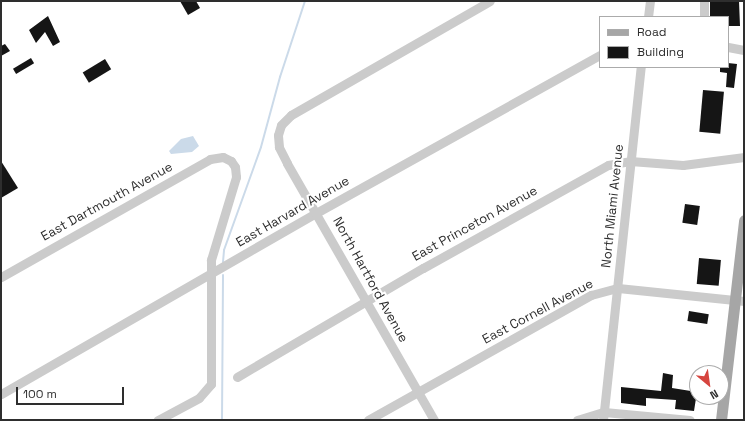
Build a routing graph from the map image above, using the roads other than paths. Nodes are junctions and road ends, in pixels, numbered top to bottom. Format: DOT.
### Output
graph roads {
  1 [pos="490,1"];
  2 [pos="650,1"];
  3 [pos="704,1"];
  4 [pos="648,16"];
  5 [pos="704,16"];
  6 [pos="729,47"];
  7 [pos="744,50"];
  8 [pos="599,56"];
  9 [pos="641,68"];
  10 [pos="744,157"];
  11 [pos="630,161"];
  12 [pos="316,213"];
  13 [pos="744,220"];
  14 [pos="210,275"];
  15 [pos="1,277"];
  16 [pos="618,288"];
  17 [pos="740,300"];
  18 [pos="366,301"];
  19 [pos="237,377"];
  20 [pos="418,392"];
  21 [pos="1,394"];
  22 [pos="604,416"];
  23 [pos="158,420"];
  24 [pos="368,420"];
  25 [pos="434,420"];
  26 [pos="577,420"];
  27 [pos="690,420"];
  28 [pos="721,420"];
  1 -- 12 [label="street, North Hartford Avenue"];
  2 -- 4 [label="street"];
  3 -- 5 [label="street"];
  6 -- 7 [label="street"];
  8 -- 12 [label="street, East Harvard Avenue"];
  9 -- 11 [label="street, North Miami Avenue"];
  10 -- 11 [label="street, East Princeton Avenue"];
  11 -- 16 [label="street, North Miami Avenue"];
  11 -- 18 [label="street, East Princeton Avenue"];
  12 -- 14 [label="street, East Harvard Avenue"];
  12 -- 18 [label="street, North Hartford Avenue"];
  13 -- 17 [label="main road"];
  14 -- 15 [label="street, East Dartmouth Avenue"];
  14 -- 21 [label="street, East Harvard Avenue"];
  14 -- 23 [label="street"];
  16 -- 17 [label="street, East Cornell Avenue"];
  16 -- 20 [label="street, East Cornell Avenue"];
  16 -- 22 [label="street, North Miami Avenue"];
  17 -- 28 [label="main road"];
  18 -- 19 [label="street, East Princeton Avenue"];
  18 -- 20 [label="street, North Hartford Avenue"];
  20 -- 24 [label="street, East Cornell Avenue"];
  20 -- 25 [label="street, North Hartford Avenue"];
  22 -- 26 [label="street"];
  22 -- 27 [label="street"];
}
